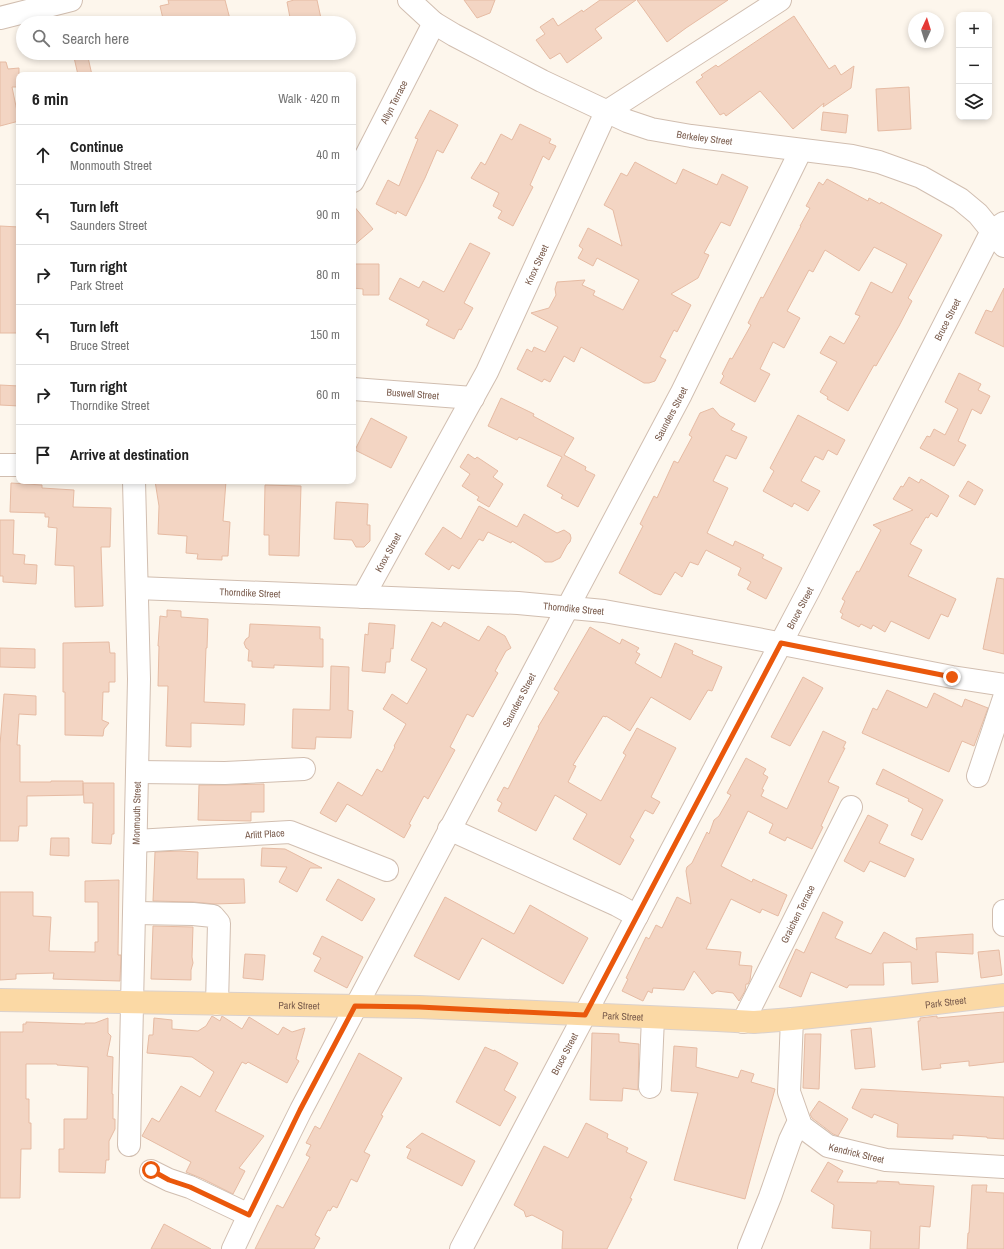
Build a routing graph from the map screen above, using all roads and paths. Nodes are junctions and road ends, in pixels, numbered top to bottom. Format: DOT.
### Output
graph roads {
  1 [pos="71,0"];
  2 [pos="780,0"];
  3 [pos="411,1"];
  4 [pos="0,18"];
  5 [pos="434,23"];
  6 [pos="606,112"];
  7 [pos="800,150"];
  8 [pos="356,175"];
  9 [pos="1000,234"];
  10 [pos="356,389"];
  11 [pos="472,398"];
  12 [pos="0,465"];
  13 [pos="16,465"];
  14 [pos="134,484"];
  15 [pos="137,588"];
  16 [pos="363,597"];
  17 [pos="567,607"];
  18 [pos="781,643"];
  19 [pos="1004,685"];
  20 [pos="1004,698"];
  21 [pos="304,768"];
  22 [pos="137,772"];
  23 [pos="978,776"];
  24 [pos="851,807"];
  25 [pos="449,829"];
  26 [pos="136,841"];
  27 [pos="387,870"];
  28 [pos="1004,911"];
  29 [pos="135,914"];
  30 [pos="636,916"];
  31 [pos="1004,925"];
  32 [pos="1004,995"];
  33 [pos="0,1000"];
  34 [pos="133,1003"];
  35 [pos="216,1004"];
  36 [pos="355,1006"];
  37 [pos="585,1015"];
  38 [pos="653,1018"];
  39 [pos="792,1019"];
  40 [pos="743,1022"];
  41 [pos="650,1087"];
  42 [pos="799,1121"];
  43 [pos="130,1145"];
  44 [pos="1004,1167"];
  45 [pos="151,1170"];
  46 [pos="249,1215"];
  47 [pos="233,1249"];
  48 [pos="460,1249"];
  49 [pos="749,1249"];
  1 -- 4 [label="street"];
  2 -- 6 [label="street"];
  3 -- 5 [label="street, Berkeley Street"];
  5 -- 6 [label="street, Berkeley Street"];
  5 -- 8 [label="street, Allyn Terrace"];
  6 -- 7 [label="street, Berkeley Street"];
  6 -- 11 [label="street, Knox Street"];
  7 -- 9 [label="street, Berkeley Street"];
  7 -- 17 [label="street, Saunders Street"];
  9 -- 18 [label="street, Bruce Street"];
  10 -- 11 [label="street, Buswell Street"];
  11 -- 16 [label="street, Knox Street"];
  12 -- 13 [label="street"];
  14 -- 15 [label="street, Monmouth Street"];
  15 -- 16 [label="street, Thorndike Street"];
  15 -- 22 [label="street, Monmouth Street"];
  16 -- 17 [label="street, Thorndike Street"];
  17 -- 18 [label="street, Thorndike Street"];
  17 -- 25 [label="street, Saunders Street"];
  18 -- 19 [label="street, Thorndike Street"];
  18 -- 30 [label="street, Bruce Street"];
  20 -- 23 [label="street"];
  21 -- 22 [label="street"];
  22 -- 26 [label="street, Monmouth Street"];
  24 -- 40 [label="street, Graichen Terrace"];
  25 -- 30 [label="street"];
  25 -- 36 [label="street, Saunders Street"];
  26 -- 27 [label="street, Arlitt Place"];
  26 -- 29 [label="street, Monmouth Street"];
  28 -- 31 [label="street"];
  29 -- 34 [label="street, Monmouth Street"];
  29 -- 35 [label="street"];
  30 -- 37 [label="street, Bruce Street"];
  32 -- 39 [label="main road, Park Street"];
  33 -- 34 [label="main road, Park Street"];
  34 -- 35 [label="main road, Park Street"];
  34 -- 43 [label="street, Monmouth Street"];
  35 -- 36 [label="main road, Park Street"];
  36 -- 37 [label="main road, Park Street"];
  36 -- 46 [label="street, Saunders Street"];
  37 -- 38 [label="main road, Park Street"];
  37 -- 48 [label="street, Bruce Street"];
  38 -- 40 [label="main road, Park Street"];
  38 -- 41 [label="street"];
  39 -- 40 [label="main road, Park Street"];
  39 -- 42 [label="street, Kendrick Street"];
  42 -- 44 [label="street, Kendrick Street"];
  42 -- 49 [label="street"];
  45 -- 46 [label="street"];
  46 -- 47 [label="street, Saunders Street"];
}
